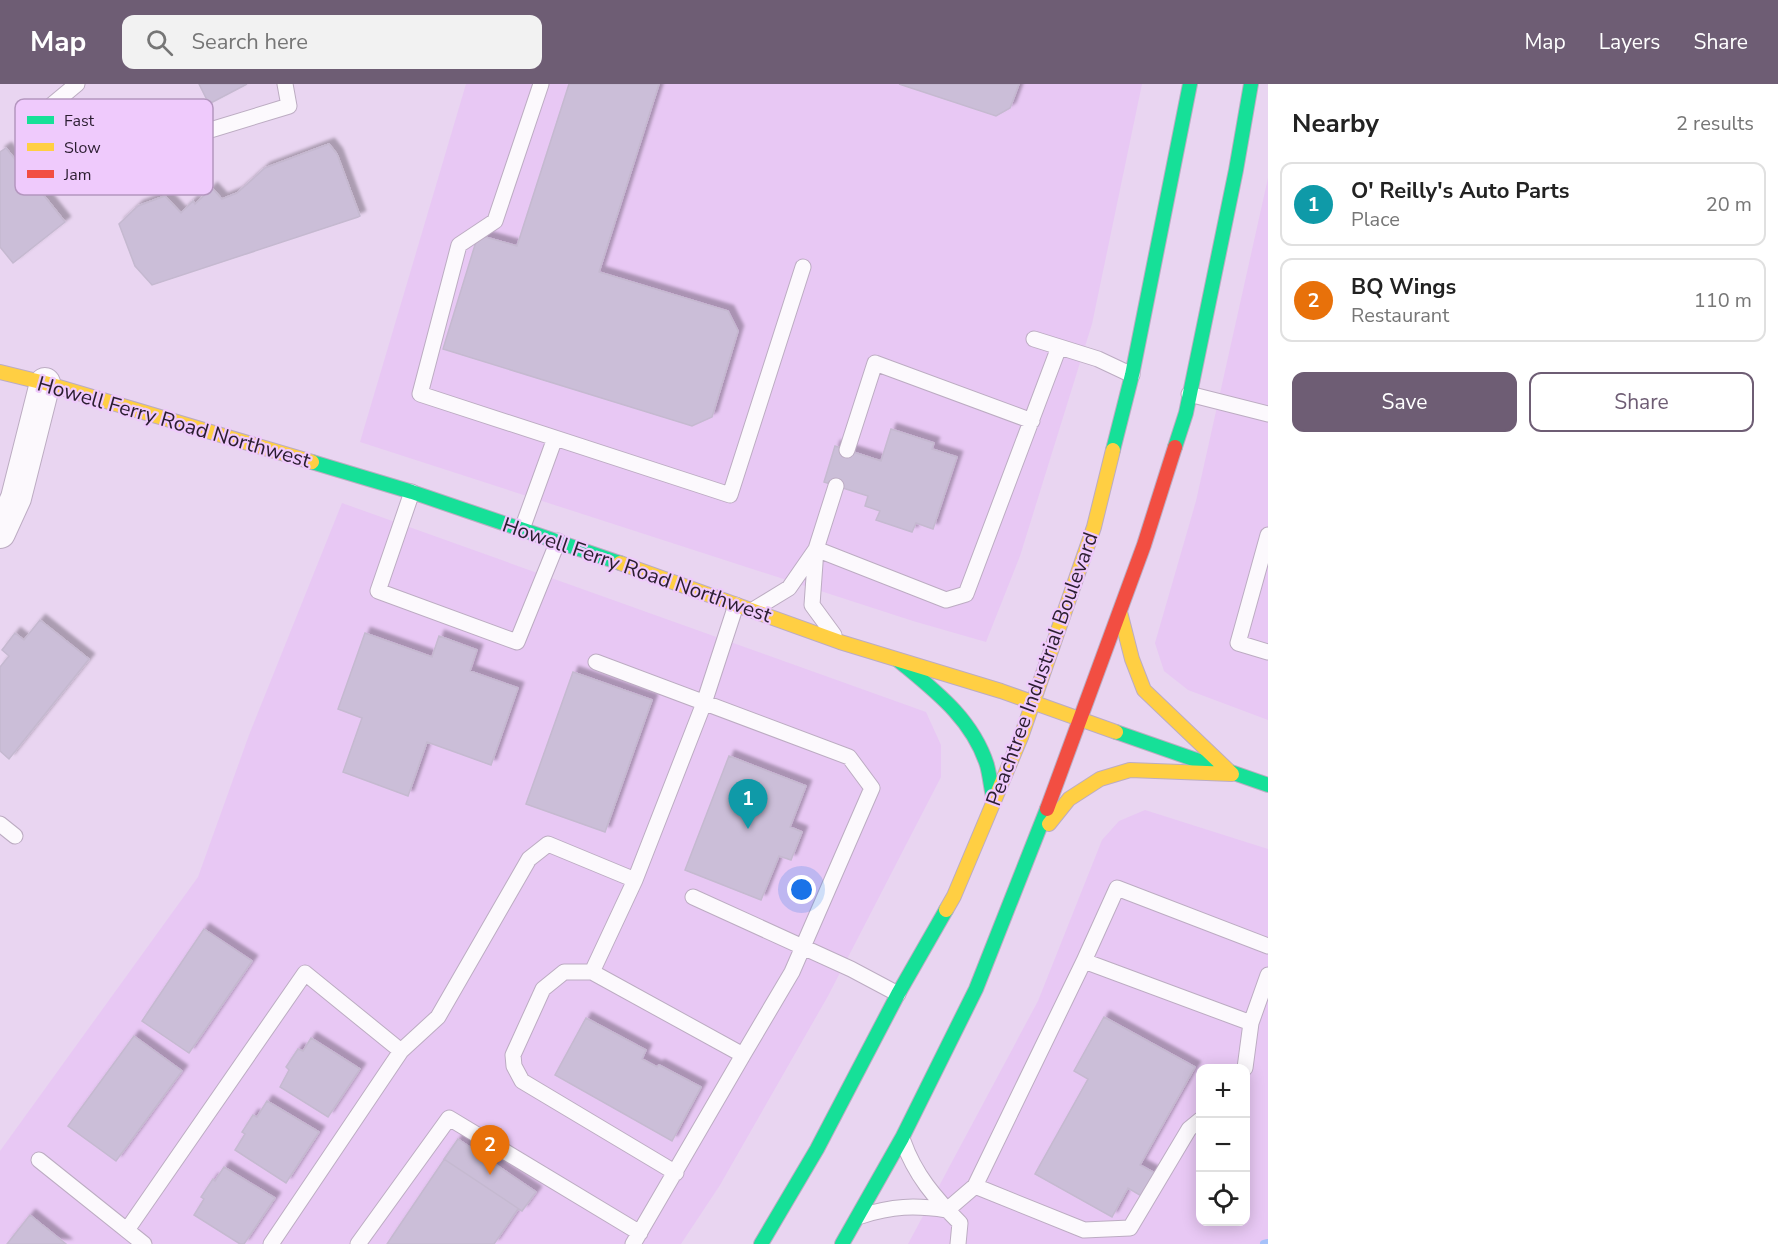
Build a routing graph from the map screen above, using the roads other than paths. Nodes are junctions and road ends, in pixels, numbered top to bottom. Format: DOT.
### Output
graph roads {
  1 [pos="76,84"];
  2 [pos="285,84"];
  3 [pos="541,84"];
  4 [pos="1190,84"];
  5 [pos="1251,84"];
  6 [pos="59,99"];
  7 [pos="213,129"];
  8 [pos="803,267"];
  9 [pos="1034,339"];
  10 [pos="1059,348"];
  11 [pos="0,372"];
  12 [pos="1132,375"];
  13 [pos="45,383"];
  14 [pos="1190,394"];
  15 [pos="1268,414"];
  16 [pos="1032,421"];
  17 [pos="555,438"];
  18 [pos="847,450"];
  19 [pos="836,486"];
  20 [pos="412,492"];
  21 [pos="522,529"];
  22 [pos="0,533"];
  23 [pos="1268,535"];
  24 [pos="558,541"];
  25 [pos="816,549"];
  26 [pos="736,605"];
  27 [pos="752,611"];
  28 [pos="1120,612"];
  29 [pos="840,642"];
  30 [pos="1268,652"];
  31 [pos="898,660"];
  32 [pos="596,662"];
  33 [pos="1033,702"];
  34 [pos="704,703"];
  35 [pos="1080,718"];
  36 [pos="1232,774"];
  37 [pos="1268,785"];
  38 [pos="994,801"];
  39 [pos="0,824"];
  40 [pos="15,836"];
  41 [pos="1035,843"];
  42 [pos="636,880"];
  43 [pos="693,897"];
  44 [pos="1268,946"];
  45 [pos="803,947"];
  46 [pos="1084,961"];
  47 [pos="592,972"];
  48 [pos="1268,975"];
  49 [pos="898,994"];
  50 [pos="1251,1023"];
  51 [pos="401,1051"];
  52 [pos="743,1055"];
  53 [pos="1246,1064"];
  54 [pos="1196,1123"];
  55 [pos="902,1138"];
  56 [pos="39,1160"];
  57 [pos="676,1173"];
  58 [pos="975,1186"];
  59 [pos="947,1210"];
  60 [pos="858,1217"];
  61 [pos="127,1230"];
  62 [pos="637,1238"];
  63 [pos="144,1244"];
  64 [pos="272,1244"];
  65 [pos="358,1244"];
  66 [pos="761,1244"];
  67 [pos="842,1244"];
  68 [pos="958,1244"];
  1 -- 6 [label="lane"];
  2 -- 7 [label="lane"];
  3 -- 17 [label="lane"];
  4 -- 12 [label="main road, Peachtree Industrial Boulevard"];
  5 -- 14 [label="main road"];
  8 -- 17 [label="lane"];
  9 -- 10 [label="lane"];
  10 -- 12 [label="lane"];
  10 -- 16 [label="lane"];
  11 -- 13 [label="main road, Howell Ferry Road Northwest"];
  12 -- 33 [label="main road, Peachtree Industrial Boulevard"];
  13 -- 20 [label="main road, Howell Ferry Road Northwest"];
  13 -- 22 [label="street"];
  14 -- 15 [label="lane"];
  14 -- 28 [label="main road"];
  16 -- 18 [label="lane"];
  16 -- 25 [label="lane"];
  17 -- 21 [label="lane"];
  19 -- 25 [label="lane"];
  20 -- 21 [label="main road, Howell Ferry Road Northwest"];
  20 -- 24 [label="lane"];
  21 -- 24 [label="main road, Howell Ferry Road Northwest"];
  23 -- 30 [label="lane"];
  24 -- 26 [label="main road, Howell Ferry Road Northwest"];
  25 -- 27 [label="lane"];
  25 -- 29 [label="lane"];
  26 -- 27 [label="main road, Howell Ferry Road Northwest"];
  26 -- 34 [label="lane"];
  27 -- 29 [label="main road, Howell Ferry Road Northwest"];
  28 -- 35 [label="main road"];
  28 -- 36 [label="main road"];
  29 -- 31 [label="main road, Howell Ferry Road Northwest"];
  31 -- 33 [label="main road, Howell Ferry Road Northwest"];
  31 -- 38 [label="main road"];
  32 -- 34 [label="lane"];
  33 -- 35 [label="main road, Howell Ferry Road Northwest"];
  33 -- 38 [label="main road, Peachtree Industrial Boulevard"];
  34 -- 42 [label="lane"];
  34 -- 45 [label="lane"];
  35 -- 36 [label="main road, Howell Ferry Road Northwest"];
  35 -- 41 [label="main road"];
  36 -- 37 [label="main road, Howell Ferry Road Northwest"];
  36 -- 41 [label="main road"];
  38 -- 49 [label="main road, Peachtree Industrial Boulevard"];
  39 -- 40 [label="lane"];
  41 -- 55 [label="main road"];
  42 -- 47 [label="lane"];
  42 -- 51 [label="lane"];
  43 -- 45 [label="lane"];
  44 -- 46 [label="lane"];
  45 -- 49 [label="lane"];
  45 -- 52 [label="lane"];
  46 -- 50 [label="lane"];
  46 -- 58 [label="lane"];
  47 -- 52 [label="lane"];
  47 -- 57 [label="lane"];
  48 -- 50 [label="lane"];
  49 -- 66 [label="main road, Peachtree Industrial Boulevard"];
  50 -- 53 [label="lane"];
  51 -- 61 [label="lane"];
  51 -- 64 [label="lane"];
  52 -- 57 [label="lane"];
  54 -- 58 [label="lane"];
  55 -- 59 [label="lane"];
  55 -- 60 [label="main road"];
  56 -- 61 [label="lane"];
  57 -- 62 [label="lane"];
  58 -- 59 [label="lane"];
  59 -- 60 [label="lane"];
  59 -- 68 [label="lane"];
  60 -- 67 [label="main road"];
  61 -- 63 [label="lane"];
  62 -- 65 [label="lane"];
}
